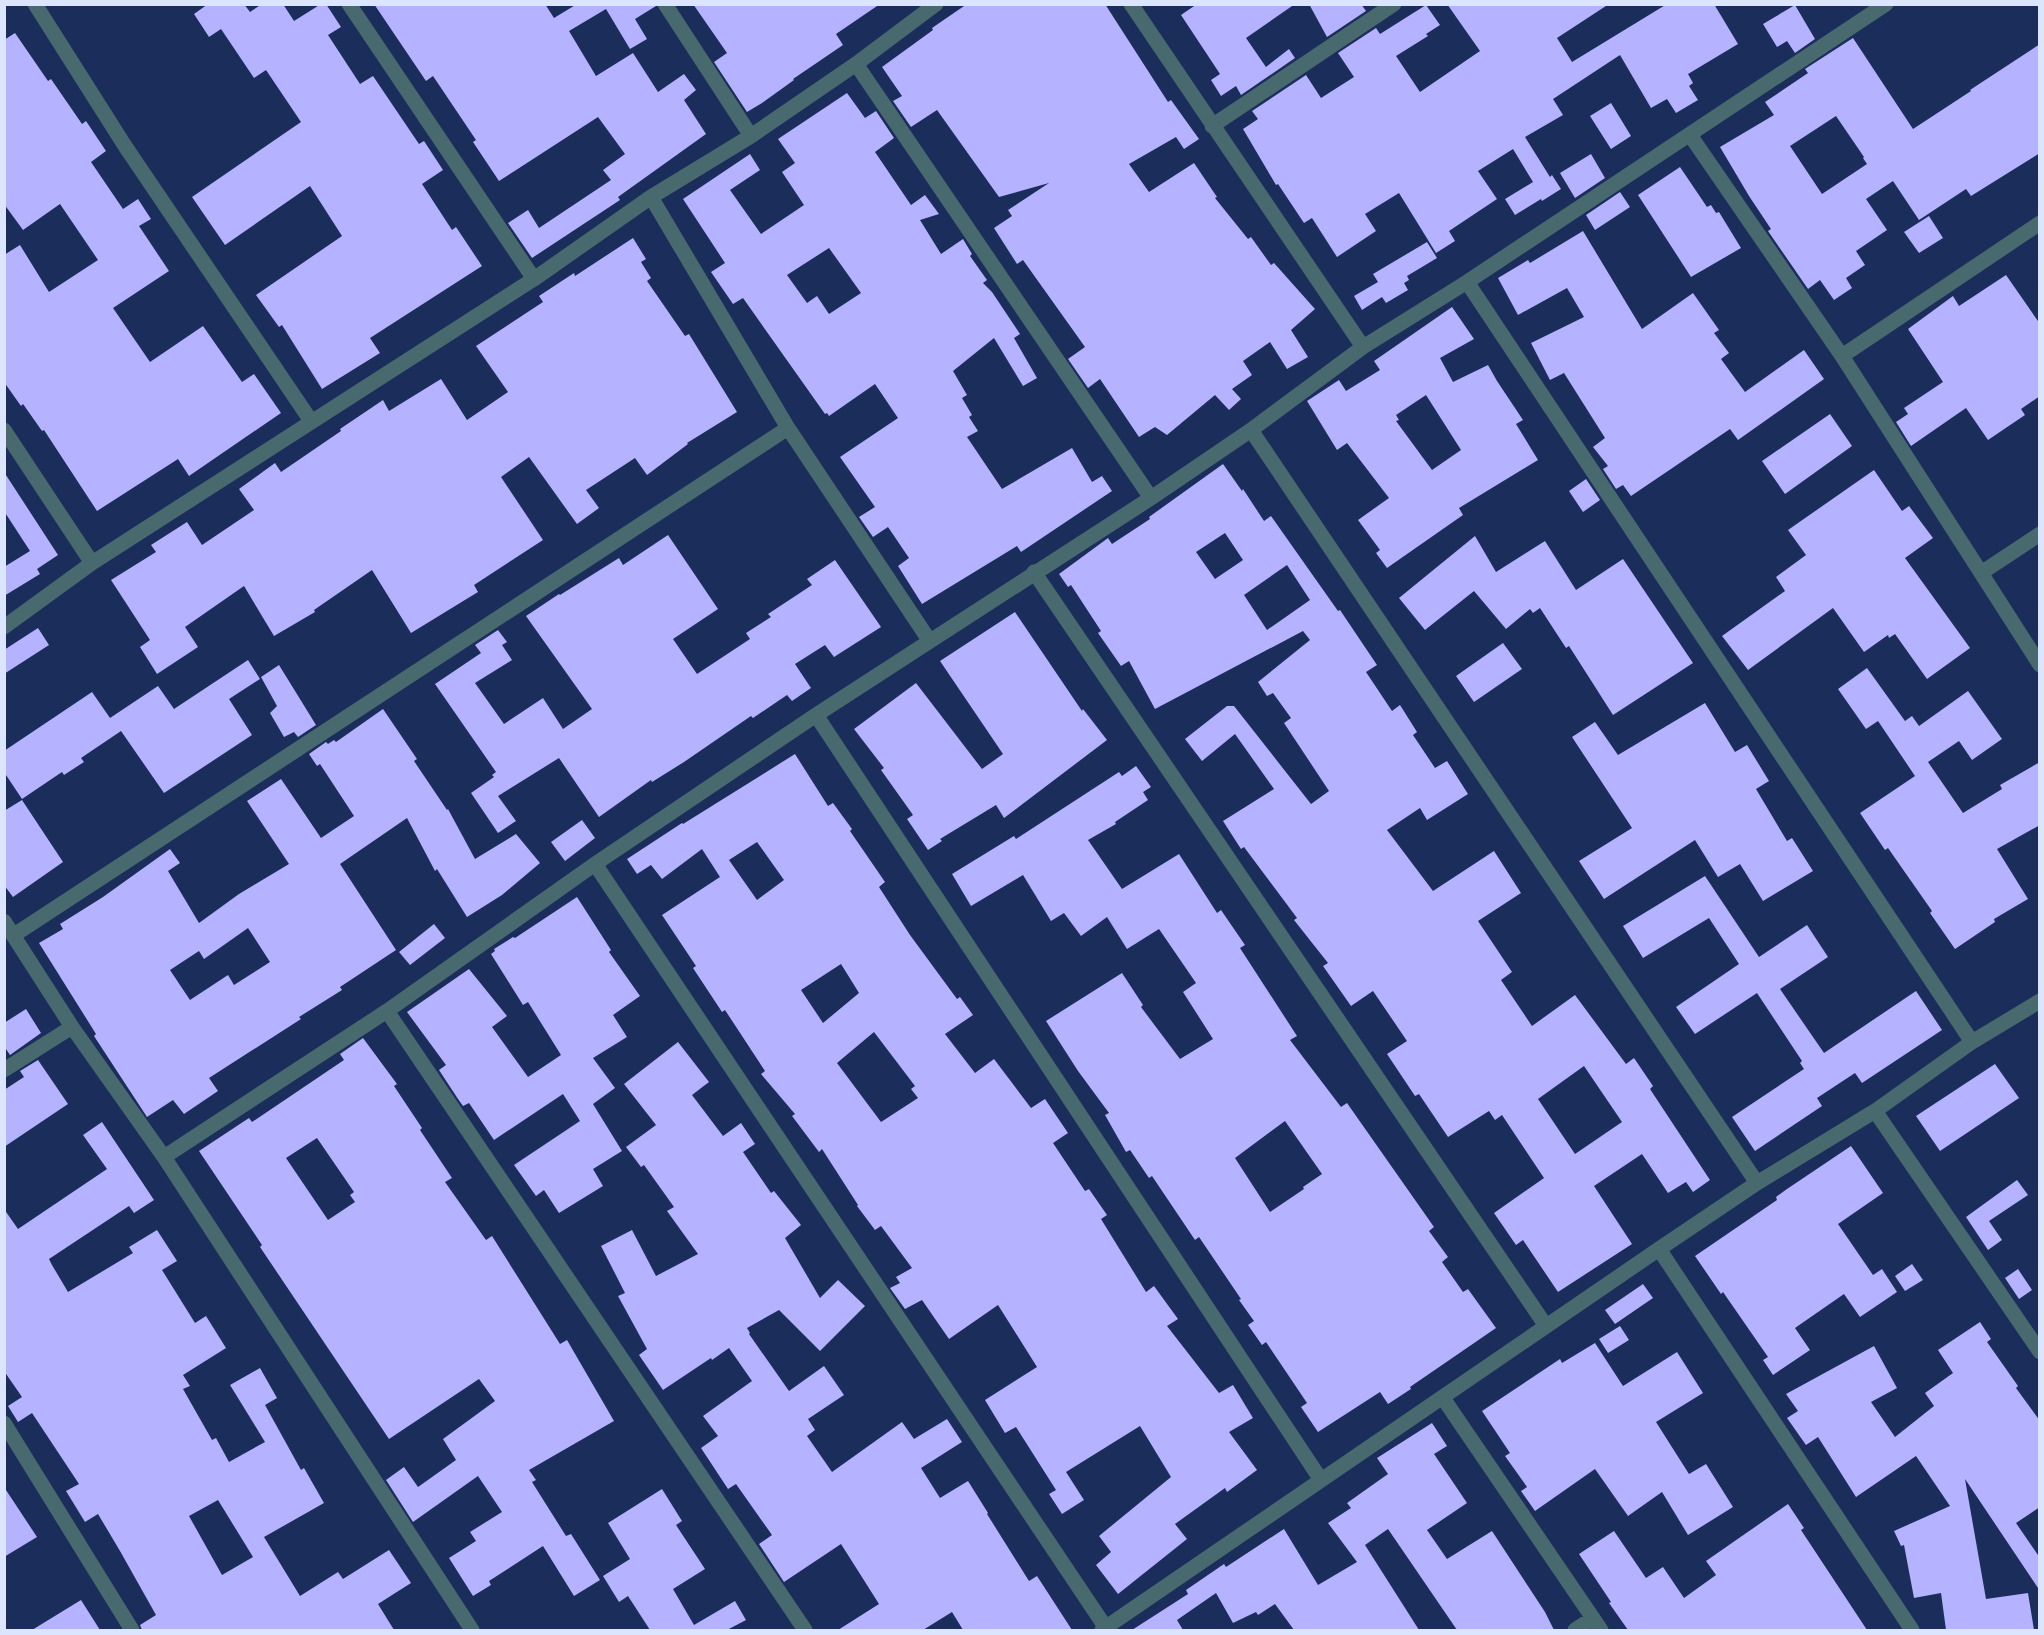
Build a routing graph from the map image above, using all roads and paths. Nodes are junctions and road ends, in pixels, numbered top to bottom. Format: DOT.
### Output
graph roads {
  1 [pos="35,4"];
  2 [pos="349,4"];
  3 [pos="665,4"];
  4 [pos="936,4"];
  5 [pos="1131,4"];
  6 [pos="1394,4"];
  7 [pos="1886,4"];
  8 [pos="856,64"];
  9 [pos="1212,126"];
  10 [pos="1690,135"];
  11 [pos="751,136"];
  12 [pos="651,197"];
  13 [pos="2040,224"];
  14 [pos="534,279"];
  15 [pos="1467,282"];
  16 [pos="1364,347"];
  17 [pos="1842,356"];
  18 [pos="311,421"];
  19 [pos="788,428"];
  20 [pos="4,430"];
  21 [pos="1251,430"];
  22 [pos="1151,498"];
  23 [pos="2040,534"];
  24 [pos="92,563"];
  25 [pos="1034,572"];
  26 [pos="1981,573"];
  27 [pos="4,627"];
  28 [pos="929,640"];
  29 [pos="2040,665"];
  30 [pos="816,715"];
  31 [pos="595,864"];
  32 [pos="4,921"];
  33 [pos="14,935"];
  34 [pos="2040,1001"];
  35 [pos="387,1011"];
  36 [pos="72,1027"];
  37 [pos="1972,1042"];
  38 [pos="4,1070"];
  39 [pos="1875,1111"];
  40 [pos="164,1157"];
  41 [pos="1757,1183"];
  42 [pos="1659,1249"];
  43 [pos="1546,1326"];
  44 [pos="2040,1352"];
  45 [pos="1443,1398"];
  46 [pos="4,1424"];
  47 [pos="1321,1480"];
  48 [pos="1597,1624"];
  49 [pos="1104,1629"];
  50 [pos="132,1630"];
  51 [pos="472,1630"];
  52 [pos="805,1630"];
  53 [pos="1575,1630"];
  54 [pos="1912,1630"];
  1 -- 18 [label="street"];
  2 -- 14 [label="street"];
  3 -- 11 [label="street"];
  4 -- 8 [label="street"];
  5 -- 9 [label="street"];
  6 -- 9 [label="street"];
  7 -- 10 [label="street"];
  8 -- 11 [label="street"];
  8 -- 22 [label="street"];
  9 -- 16 [label="street"];
  10 -- 15 [label="street"];
  10 -- 17 [label="street"];
  11 -- 12 [label="street"];
  12 -- 14 [label="street"];
  12 -- 19 [label="street"];
  13 -- 17 [label="street"];
  14 -- 18 [label="street"];
  15 -- 16 [label="street"];
  15 -- 37 [label="street"];
  16 -- 21 [label="street"];
  17 -- 26 [label="street"];
  18 -- 24 [label="street"];
  19 -- 28 [label="street"];
  19 -- 33 [label="street"];
  20 -- 24 [label="street"];
  21 -- 22 [label="street"];
  21 -- 41 [label="street"];
  22 -- 25 [label="street"];
  23 -- 26 [label="street"];
  24 -- 27 [label="street"];
  25 -- 28 [label="street"];
  25 -- 43 [label="street"];
  26 -- 29 [label="street"];
  28 -- 30 [label="street"];
  30 -- 31 [label="street"];
  30 -- 47 [label="street"];
  31 -- 35 [label="street"];
  31 -- 49 [label="street"];
  32 -- 33 [label="street"];
  33 -- 36 [label="street"];
  34 -- 37 [label="street"];
  35 -- 40 [label="street"];
  35 -- 52 [label="street"];
  36 -- 38 [label="street"];
  36 -- 40 [label="street"];
  37 -- 39 [label="street"];
  39 -- 41 [label="street"];
  39 -- 44 [label="street"];
  40 -- 51 [label="street"];
  41 -- 42 [label="street"];
  42 -- 43 [label="street"];
  42 -- 54 [label="street"];
  43 -- 45 [label="street"];
  45 -- 47 [label="street"];
  45 -- 48 [label="street"];
  46 -- 50 [label="street"];
  47 -- 49 [label="street"];
  48 -- 53 [label="street"];
}
